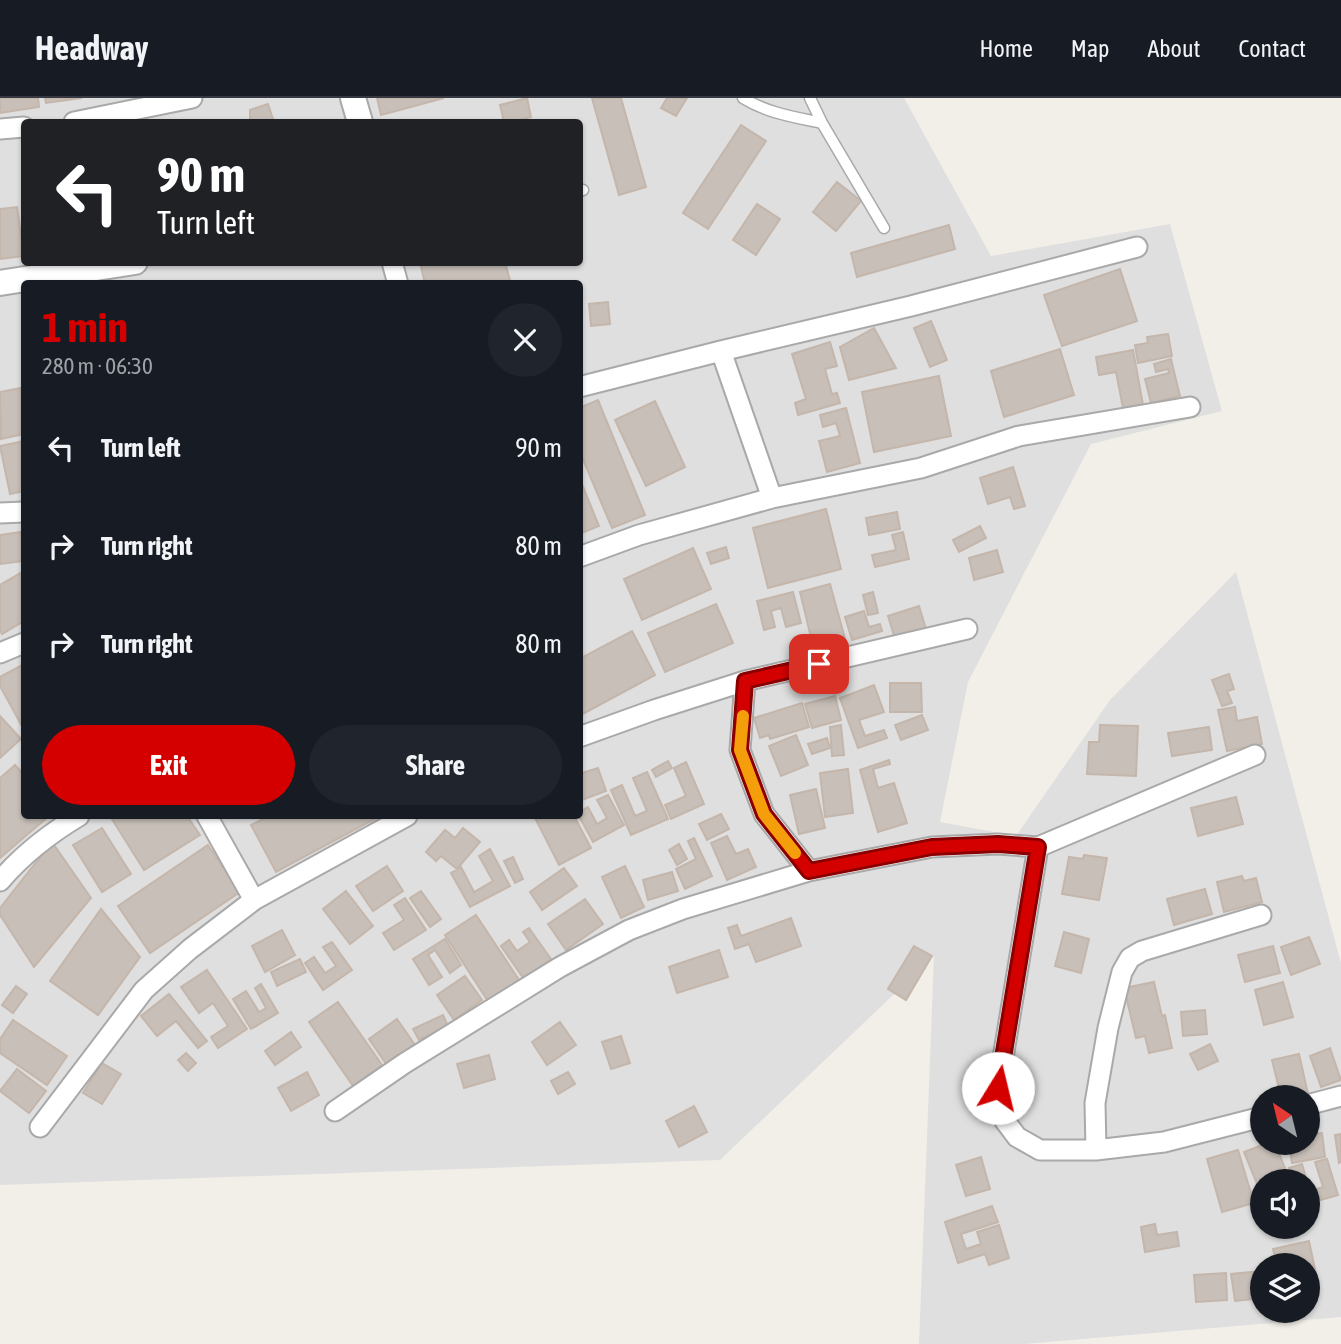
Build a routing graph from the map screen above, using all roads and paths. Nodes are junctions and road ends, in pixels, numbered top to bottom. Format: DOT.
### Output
graph roads {
  1 [pos="192,98"];
  2 [pos="353,98"];
  3 [pos="743,98"];
  4 [pos="810,98"];
  5 [pos="89,119"];
  6 [pos="359,119"];
  7 [pos="822,123"];
  8 [pos="21,127"];
  9 [pos="0,129"];
  10 [pos="884,228"];
  11 [pos="1137,247"];
  12 [pos="109,266"];
  13 [pos="0,283"];
  14 [pos="721,351"];
  15 [pos="583,386"];
  16 [pos="1190,407"];
  17 [pos="772,498"];
  18 [pos="21,512"];
  19 [pos="0,513"];
  20 [pos="583,556"];
  21 [pos="967,629"];
  22 [pos="21,644"];
  23 [pos="0,653"];
  24 [pos="745,681"];
  25 [pos="583,736"];
  26 [pos="1255,755"];
  27 [pos="74,819"];
  28 [pos="209,819"];
  29 [pos="402,819"];
  30 [pos="1038,847"];
  31 [pos="809,871"];
  32 [pos="0,881"];
  33 [pos="254,900"];
  34 [pos="1261,915"];
  35 [pos="1341,1097"];
  36 [pos="1320,1102"];
  37 [pos="335,1111"];
  38 [pos="1250,1120"];
  39 [pos="40,1127"];
  40 [pos="1096,1150"];
  1 -- 5 [label="street"];
  2 -- 6 [label="street"];
  3 -- 7 [label="lane"];
  4 -- 7 [label="lane"];
  7 -- 10 [label="lane"];
  8 -- 9 [label="street"];
  11 -- 14 [label="street"];
  12 -- 13 [label="street"];
  14 -- 15 [label="street"];
  14 -- 17 [label="street"];
  16 -- 17 [label="street"];
  17 -- 20 [label="street"];
  18 -- 19 [label="street"];
  21 -- 24 [label="street"];
  22 -- 23 [label="street"];
  24 -- 25 [label="street"];
  24 -- 31 [label="street"];
  26 -- 30 [label="street"];
  27 -- 32 [label="street"];
  28 -- 33 [label="street"];
  29 -- 33 [label="street"];
  30 -- 31 [label="street"];
  30 -- 40 [label="street"];
  31 -- 37 [label="street"];
  33 -- 39 [label="street"];
  34 -- 40 [label="street"];
  35 -- 36 [label="street"];
  38 -- 40 [label="street"];
}
